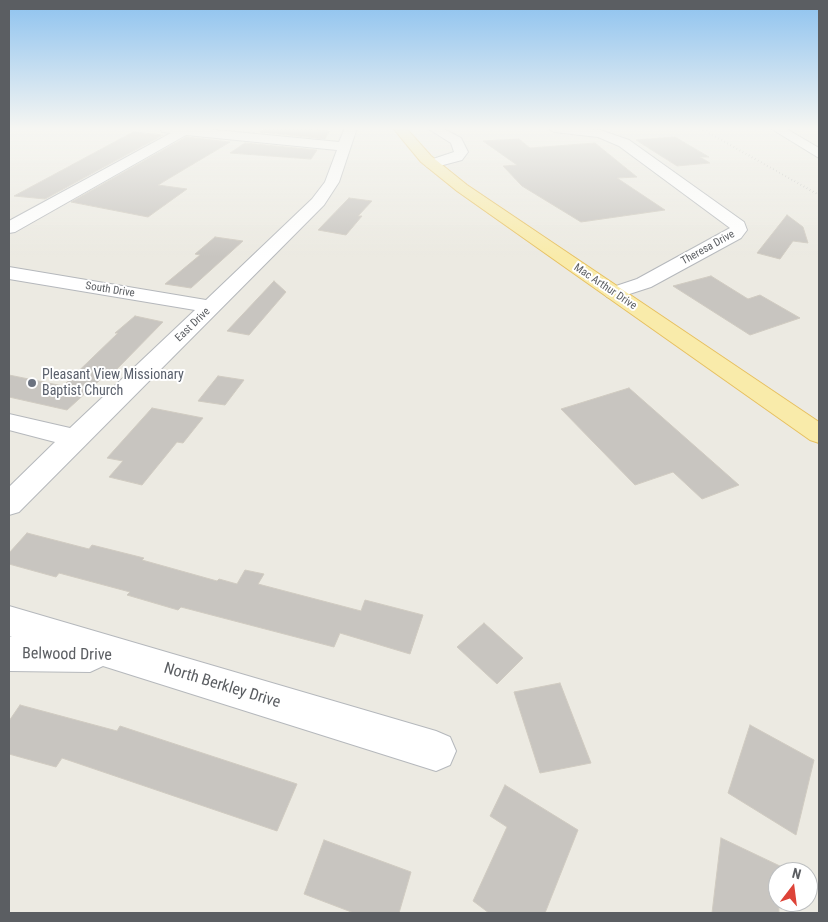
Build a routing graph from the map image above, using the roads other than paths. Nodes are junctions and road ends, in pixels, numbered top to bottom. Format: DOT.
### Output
graph roads {
  1 [pos="112,171"];
  2 [pos="336,171"];
  3 [pos="441,171"];
  4 [pos="662,171"];
  5 [pos="9,228"];
  6 [pos="9,274"];
  7 [pos="614,292"];
  8 [pos="212,307"];
  9 [pos="9,422"];
  10 [pos="819,434"];
  11 [pos="77,438"];
  12 [pos="21,478"];
  13 [pos="9,504"];
  14 [pos="9,621"];
  15 [pos="9,654"];
  16 [pos="126,656"];
  17 [pos="436,751"];
  1 -- 5 [label="street"];
  2 -- 8 [label="street, East Drive"];
  3 -- 7 [label="main road, Mac Arthur Drive"];
  4 -- 7 [label="street, Theresa Drive"];
  6 -- 8 [label="street, South Drive"];
  7 -- 10 [label="main road, Mac Arthur Drive"];
  8 -- 11 [label="street, East Drive"];
  9 -- 11 [label="street"];
  11 -- 12 [label="street, East Drive"];
  12 -- 13 [label="street, East Drive"];
  14 -- 16 [label="street, North Berkley Drive"];
  15 -- 16 [label="street, Belwood Drive"];
  16 -- 17 [label="street, North Berkley Drive"];
}
